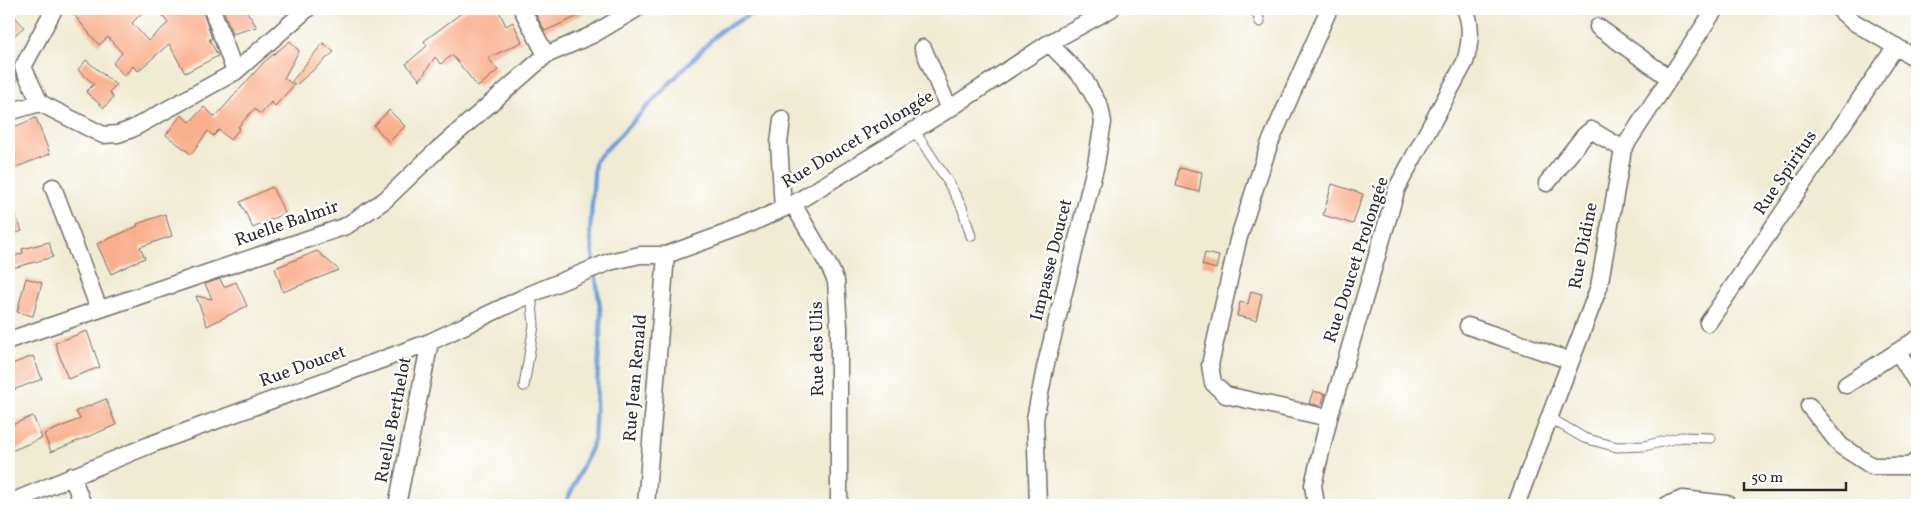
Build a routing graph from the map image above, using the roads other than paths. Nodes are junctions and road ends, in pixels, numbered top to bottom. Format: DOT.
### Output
graph roads {
  1 [pos="54,9"];
  2 [pos="212,9"];
  3 [pos="307,9"];
  4 [pos="522,9"];
  5 [pos="636,9"];
  6 [pos="1111,9"];
  7 [pos="1255,9"];
  8 [pos="1329,9"];
  9 [pos="1465,9"];
  10 [pos="1715,9"];
  11 [pos="1839,9"];
  12 [pos="1260,22"];
  13 [pos="1598,27"];
  14 [pos="1049,43"];
  15 [pos="1896,46"];
  16 [pos="923,48"];
  17 [pos="546,56"];
  18 [pos="1917,59"];
  19 [pos="235,72"];
  20 [pos="1669,78"];
  21 [pos="40,103"];
  22 [pos="949,109"];
  23 [pos="9,112"];
  24 [pos="782,118"];
  25 [pos="914,130"];
  26 [pos="1623,149"];
  27 [pos="1547,183"];
  28 [pos="53,188"];
  29 [pos="788,206"];
  30 [pos="971,236"];
  31 [pos="666,255"];
  32 [pos="609,262"];
  33 [pos="532,294"];
  34 [pos="100,309"];
  35 [pos="1708,323"];
  36 [pos="1468,326"];
  37 [pos="1917,339"];
  38 [pos="9,340"];
  39 [pos="430,342"];
  40 [pos="1898,352"];
  41 [pos="1571,361"];
  42 [pos="1917,383"];
  43 [pos="1846,385"];
  44 [pos="524,386"];
  45 [pos="1809,406"];
  46 [pos="1329,418"];
  47 [pos="1550,418"];
  48 [pos="1711,438"];
  49 [pos="1917,461"];
  50 [pos="72,476"];
  51 [pos="9,502"];
  52 [pos="1727,504"];
  53 [pos="83,505"];
  54 [pos="397,505"];
  55 [pos="646,505"];
  56 [pos="839,505"];
  57 [pos="1038,505"];
  58 [pos="1316,505"];
  59 [pos="1516,505"];
  60 [pos="1666,505"];
  1 -- 21 [label="street"];
  2 -- 19 [label="street"];
  3 -- 19 [label="street"];
  4 -- 17 [label="street"];
  5 -- 17 [label="street, Ruelle Balmir"];
  6 -- 14 [label="street, Rue Doucet Prolongée"];
  7 -- 12 [label="lane"];
  8 -- 46 [label="street"];
  9 -- 46 [label="street, Rue Doucet Prolongée"];
  10 -- 20 [label="street, Rue Didine"];
  11 -- 15 [label="street"];
  13 -- 20 [label="street"];
  14 -- 22 [label="street, Rue Doucet Prolongée"];
  14 -- 57 [label="street, Impasse Doucet"];
  15 -- 18 [label="street"];
  15 -- 35 [label="street, Rue Spiritus"];
  16 -- 22 [label="street"];
  17 -- 34 [label="street, Ruelle Balmir"];
  19 -- 21 [label="street"];
  20 -- 26 [label="street, Rue Didine"];
  21 -- 23 [label="street"];
  22 -- 25 [label="street, Rue Doucet Prolongée"];
  24 -- 29 [label="street"];
  25 -- 29 [label="street, Rue Doucet Prolongée"];
  25 -- 30 [label="lane"];
  26 -- 27 [label="street"];
  26 -- 41 [label="street, Rue Didine"];
  28 -- 34 [label="street"];
  29 -- 31 [label="street, Rue Doucet Prolongée"];
  29 -- 56 [label="street, Rue des Ulis"];
  31 -- 32 [label="street, Rue Doucet Prolongée"];
  31 -- 55 [label="street, Rue Jean Renald"];
  32 -- 33 [label="street, Rue Doucet"];
  33 -- 39 [label="street, Rue Doucet"];
  33 -- 44 [label="lane"];
  34 -- 38 [label="street, Ruelle Balmir"];
  36 -- 41 [label="street"];
  37 -- 40 [label="street"];
  39 -- 50 [label="street, Rue Doucet"];
  39 -- 54 [label="street, Ruelle Berthelot"];
  40 -- 42 [label="street"];
  40 -- 43 [label="street"];
  41 -- 47 [label="street, Rue Didine"];
  45 -- 49 [label="street"];
  46 -- 58 [label="street, Rue Doucet Prolongée"];
  47 -- 48 [label="lane"];
  47 -- 59 [label="street, Rue Didine"];
  50 -- 51 [label="street, Rue Doucet"];
  50 -- 53 [label="street"];
  52 -- 60 [label="street"];
}
